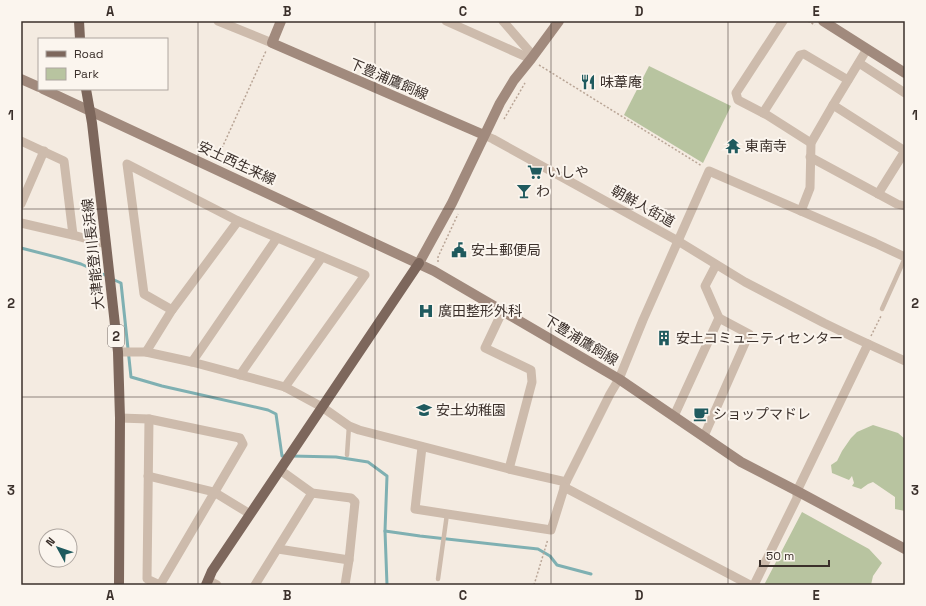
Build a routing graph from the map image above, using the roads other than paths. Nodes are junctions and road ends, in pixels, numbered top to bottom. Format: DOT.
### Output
graph roads {
  1 [pos="79,21"];
  2 [pos="218,21"];
  3 [pos="282,21"];
  4 [pos="446,21"];
  5 [pos="503,21"];
  6 [pos="559,21"];
  7 [pos="783,21"];
  8 [pos="823,21"];
  9 [pos="80,38"];
  10 [pos="272,43"];
  11 [pos="867,49"];
  12 [pos="531,59"];
  13 [pos="859,63"];
  14 [pos="902,71"];
  15 [pos="21,79"];
  16 [pos="848,80"];
  17 [pos="38,87"];
  18 [pos="45,90"];
  19 [pos="86,90"];
  20 [pos="905,93"];
  21 [pos="833,105"];
  22 [pos="91,110"];
  23 [pos="763,113"];
  24 [pos="484,135"];
  25 [pos="21,141"];
  26 [pos="811,143"];
  27 [pos="44,151"];
  28 [pos="905,151"];
  29 [pos="810,157"];
  30 [pos="878,194"];
  31 [pos="21,204"];
  32 [pos="905,206"];
  33 [pos="801,211"];
  34 [pos="238,221"];
  35 [pos="21,223"];
  36 [pos="73,235"];
  37 [pos="277,238"];
  38 [pos="678,242"];
  39 [pos="106,244"];
  40 [pos="322,257"];
  41 [pos="905,257"];
  42 [pos="419,263"];
  43 [pos="716,265"];
  44 [pos="882,308"];
  45 [pos="172,310"];
  46 [pos="503,310"];
  47 [pos="719,318"];
  48 [pos="868,344"];
  49 [pos="118,352"];
  50 [pos="146,352"];
  51 [pos="905,360"];
  52 [pos="192,362"];
  53 [pos="240,375"];
  54 [pos="619,379"];
  55 [pos="285,387"];
  56 [pos="322,407"];
  57 [pos="674,416"];
  58 [pos="120,418"];
  59 [pos="149,419"];
  60 [pos="349,426"];
  61 [pos="704,436"];
  62 [pos="422,448"];
  63 [pos="347,455"];
  64 [pos="509,469"];
  65 [pos="280,470"];
  66 [pos="148,476"];
  67 [pos="565,485"];
  68 [pos="797,491"];
  69 [pos="214,492"];
  70 [pos="312,493"];
  71 [pos="250,514"];
  72 [pos="447,514"];
  73 [pos="905,549"];
  74 [pos="278,550"];
  75 [pos="349,560"];
  76 [pos="438,579"];
  77 [pos="210,584"];
  78 [pos="119,585"];
  79 [pos="160,585"];
  80 [pos="255,585"];
  81 [pos="345,585"];
  82 [pos="750,585"];
  83 [pos="754,585"];
  1 -- 9 [label="main road"];
  2 -- 10 [label="street"];
  3 -- 10 [label="main road"];
  4 -- 12 [label="street"];
  5 -- 12 [label="street"];
  6 -- 12 [label="main road"];
  7 -- 23 [label="street"];
  8 -- 11 [label="main road"];
  10 -- 24 [label="main road, 下豊浦鷹飼線"];
  11 -- 13 [label="street"];
  11 -- 14 [label="main road"];
  12 -- 24 [label="main road"];
  13 -- 16 [label="street"];
  13 -- 20 [label="street"];
  15 -- 17 [label="main road"];
  16 -- 21 [label="street"];
  16 -- 23 [label="street"];
  18 -- 22 [label="main road, 安土西生来線"];
  19 -- 22 [label="main road, 大津能登川長浜線 / 2"];
  21 -- 26 [label="street"];
  21 -- 28 [label="street"];
  22 -- 39 [label="main road, 大津能登川長浜線 / 2"];
  22 -- 42 [label="main road, 安土西生来線"];
  23 -- 26 [label="street"];
  24 -- 38 [label="street, 朝鮮人街道"];
  24 -- 42 [label="main road"];
  25 -- 27 [label="street"];
  26 -- 29 [label="street"];
  27 -- 31 [label="street"];
  27 -- 36 [label="street"];
  28 -- 30 [label="street"];
  29 -- 30 [label="street"];
  29 -- 33 [label="street"];
  30 -- 32 [label="street"];
  33 -- 38 [label="street"];
  33 -- 41 [label="street"];
  34 -- 37 [label="street"];
  34 -- 45 [label="street"];
  34 -- 45 [label="street"];
  35 -- 36 [label="street"];
  36 -- 39 [label="street"];
  37 -- 40 [label="street"];
  37 -- 52 [label="street"];
  38 -- 43 [label="street"];
  38 -- 54 [label="street, 朝鮮人街道"];
  39 -- 49 [label="main road, 大津能登川長浜線 / 2"];
  40 -- 53 [label="street"];
  40 -- 55 [label="street"];
  41 -- 44 [label="lane"];
  42 -- 46 [label="main road, 下豊浦鷹飼線"];
  42 -- 56 [label="main road"];
  43 -- 47 [label="street"];
  43 -- 48 [label="street"];
  45 -- 50 [label="street"];
  46 -- 54 [label="main road, 下豊浦鷹飼線"];
  46 -- 64 [label="street"];
  47 -- 57 [label="street"];
  47 -- 61 [label="street"];
  48 -- 51 [label="street"];
  48 -- 68 [label="street"];
  49 -- 50 [label="street"];
  49 -- 58 [label="main road, 大津能登川長浜線 / 2"];
  50 -- 52 [label="street"];
  52 -- 53 [label="street"];
  53 -- 55 [label="street"];
  54 -- 57 [label="main road, 下豊浦鷹飼線"];
  54 -- 67 [label="street, 朝鮮人街道"];
  55 -- 56 [label="street"];
  56 -- 60 [label="street"];
  56 -- 65 [label="main road"];
  57 -- 61 [label="main road, 下豊浦鷹飼線"];
  58 -- 59 [label="street"];
  58 -- 78 [label="main road, 大津能登川長浜線 / 2"];
  59 -- 66 [label="street"];
  59 -- 69 [label="street"];
  60 -- 62 [label="street"];
  60 -- 63 [label="lane"];
  61 -- 68 [label="main road, 下豊浦鷹飼線"];
  62 -- 64 [label="street"];
  62 -- 72 [label="street"];
  64 -- 67 [label="street"];
  65 -- 70 [label="street"];
  65 -- 71 [label="main road"];
  66 -- 69 [label="street"];
  66 -- 79 [label="street"];
  67 -- 72 [label="street, 朝鮮人街道"];
  67 -- 82 [label="street"];
  68 -- 73 [label="main road, 下豊浦鷹飼線"];
  68 -- 83 [label="street"];
  69 -- 71 [label="street"];
  69 -- 79 [label="street"];
  70 -- 74 [label="street"];
  70 -- 75 [label="street"];
  71 -- 77 [label="main road"];
  72 -- 76 [label="lane"];
  74 -- 75 [label="street"];
  74 -- 80 [label="street"];
  75 -- 81 [label="street"];
}
